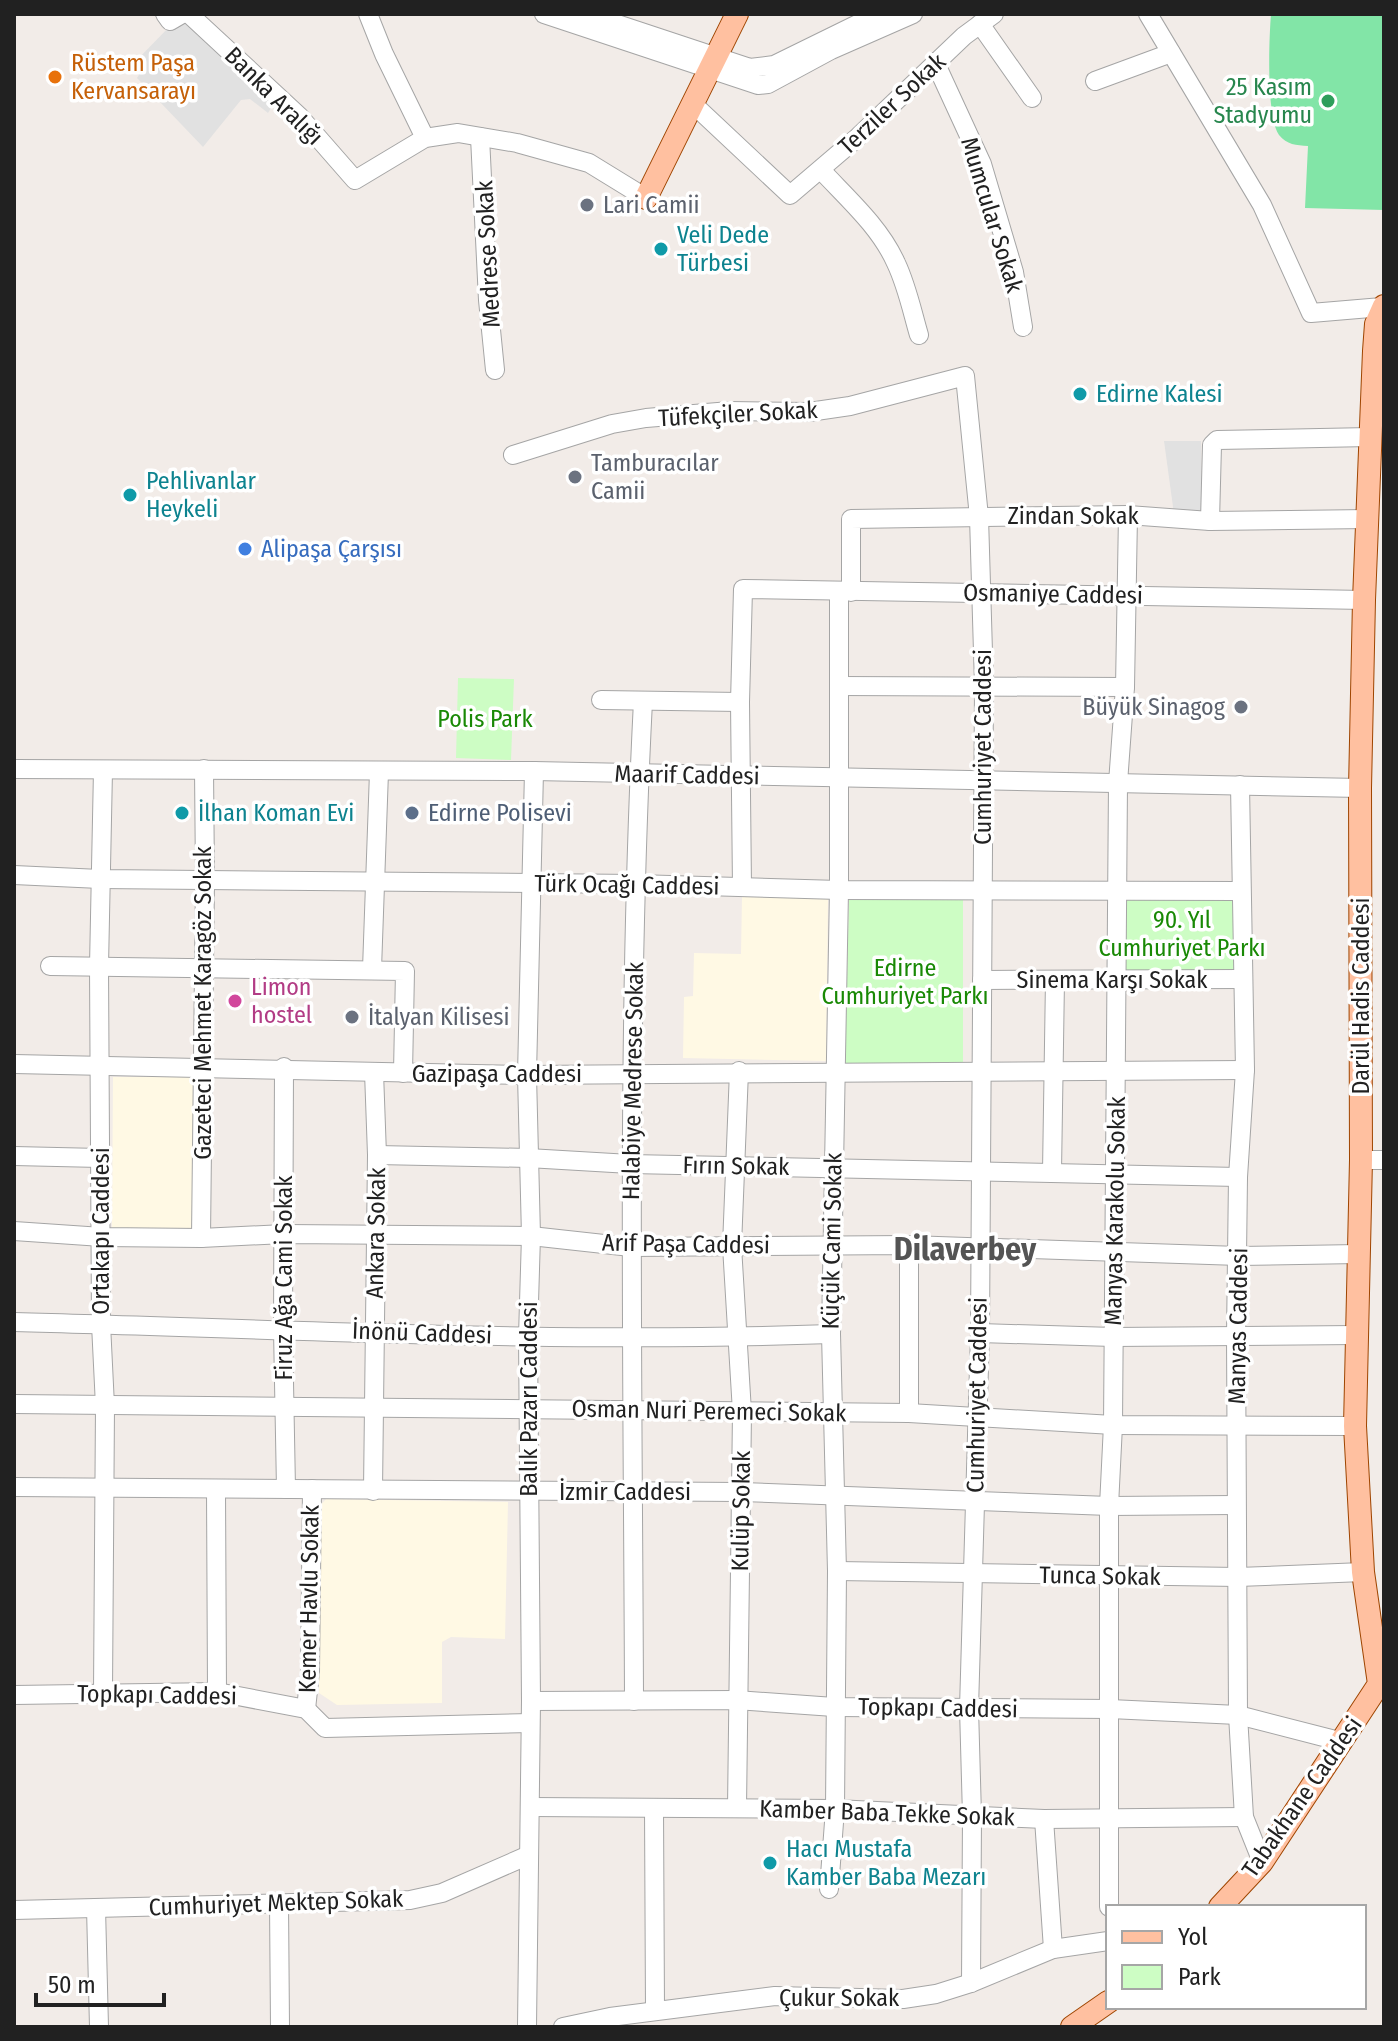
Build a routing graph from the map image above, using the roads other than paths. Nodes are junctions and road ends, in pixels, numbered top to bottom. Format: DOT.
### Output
graph roads {
  1 [pos="189,14"];
  2 [pos="368,14"];
  3 [pos="544,14"];
  4 [pos="587,14"];
  5 [pos="737,14"];
  6 [pos="878,14"];
  7 [pos="913,14"];
  8 [pos="1148,14"];
  9 [pos="987,19"];
  10 [pos="1171,53"];
  11 [pos="935,62"];
  12 [pos="713,63"];
  13 [pos="1095,81"];
  14 [pos="1032,98"];
  15 [pos="693,104"];
  16 [pos="480,137"];
  17 [pos="425,138"];
  18 [pos="821,170"];
  19 [pos="646,198"];
  20 [pos="1383,307"];
  21 [pos="1023,327"];
  22 [pos="919,335"];
  23 [pos="495,370"];
  24 [pos="965,376"];
  25 [pos="1370,437"];
  26 [pos="513,455"];
  27 [pos="1128,515"];
  28 [pos="979,517"];
  29 [pos="1368,519"];
  30 [pos="1210,521"];
  31 [pos="845,592"];
  32 [pos="983,594"];
  33 [pos="1126,595"];
  34 [pos="1364,600"];
  35 [pos="839,686"];
  36 [pos="984,686"];
  37 [pos="1125,687"];
  38 [pos="601,700"];
  39 [pos="643,701"];
  40 [pos="740,702"];
  41 [pos="14,769"];
  42 [pos="204,769"];
  43 [pos="103,770"];
  44 [pos="534,771"];
  45 [pos="379,772"];
  46 [pos="640,775"];
  47 [pos="741,776"];
  48 [pos="840,777"];
  49 [pos="983,780"];
  50 [pos="1118,783"];
  51 [pos="1240,785"];
  52 [pos="1360,788"];
  53 [pos="14,875"];
  54 [pos="100,879"];
  55 [pos="205,879"];
  56 [pos="375,881"];
  57 [pos="530,883"];
  58 [pos="636,884"];
  59 [pos="742,887"];
  60 [pos="839,890"];
  61 [pos="982,890"];
  62 [pos="1118,890"];
  63 [pos="1240,891"];
  64 [pos="50,966"];
  65 [pos="99,966"];
  66 [pos="203,969"];
  67 [pos="372,969"];
  68 [pos="1243,979"];
  69 [pos="982,980"];
  70 [pos="1055,980"];
  71 [pos="1118,981"];
  72 [pos="14,1064"];
  73 [pos="101,1066"];
  74 [pos="284,1067"];
  75 [pos="1117,1069"];
  76 [pos="204,1070"];
  77 [pos="1245,1070"];
  78 [pos="739,1071"];
  79 [pos="834,1071"];
  80 [pos="1054,1071"];
  81 [pos="374,1072"];
  82 [pos="981,1072"];
  83 [pos="403,1073"];
  84 [pos="632,1074"];
  85 [pos="527,1075"];
  86 [pos="377,1155"];
  87 [pos="14,1156"];
  88 [pos="100,1158"];
  89 [pos="528,1158"];
  90 [pos="1373,1160"];
  91 [pos="630,1164"];
  92 [pos="736,1166"];
  93 [pos="833,1167"];
  94 [pos="979,1172"];
  95 [pos="1052,1172"];
  96 [pos="1114,1173"];
  97 [pos="1238,1177"];
  98 [pos="14,1231"];
  99 [pos="284,1234"];
  100 [pos="376,1234"];
  101 [pos="531,1236"];
  102 [pos="102,1237"];
  103 [pos="201,1238"];
  104 [pos="831,1245"];
  105 [pos="909,1245"];
  106 [pos="732,1246"];
  107 [pos="631,1247"];
  108 [pos="979,1247"];
  109 [pos="1114,1253"];
  110 [pos="1358,1254"];
  111 [pos="1239,1256"];
  112 [pos="14,1322"];
  113 [pos="101,1324"];
  114 [pos="283,1329"];
  115 [pos="373,1332"];
  116 [pos="980,1333"];
  117 [pos="831,1334"];
  118 [pos="1356,1335"];
  119 [pos="528,1336"];
  120 [pos="1236,1336"];
  121 [pos="736,1337"];
  122 [pos="1113,1337"];
  123 [pos="633,1338"];
  124 [pos="14,1404"];
  125 [pos="105,1406"];
  126 [pos="284,1406"];
  127 [pos="374,1406"];
  128 [pos="528,1409"];
  129 [pos="634,1410"];
  130 [pos="742,1412"];
  131 [pos="832,1413"];
  132 [pos="909,1413"];
  133 [pos="977,1418"];
  134 [pos="1113,1425"];
  135 [pos="1355,1426"];
  136 [pos="1237,1427"];
  137 [pos="14,1487"];
  138 [pos="103,1487"];
  139 [pos="216,1489"];
  140 [pos="286,1489"];
  141 [pos="312,1489"];
  142 [pos="373,1491"];
  143 [pos="528,1492"];
  144 [pos="633,1492"];
  145 [pos="742,1492"];
  146 [pos="835,1494"];
  147 [pos="975,1502"];
  148 [pos="1235,1505"];
  149 [pos="1109,1506"];
  150 [pos="837,1571"];
  151 [pos="1363,1572"];
  152 [pos="975,1574"];
  153 [pos="1111,1577"];
  154 [pos="1238,1577"];
  155 [pos="1379,1684"];
  156 [pos="103,1692"];
  157 [pos="217,1692"];
  158 [pos="14,1695"];
  159 [pos="736,1700"];
  160 [pos="531,1701"];
  161 [pos="634,1701"];
  162 [pos="834,1707"];
  163 [pos="969,1708"];
  164 [pos="306,1709"];
  165 [pos="1110,1709"];
  166 [pos="1238,1715"];
  167 [pos="530,1723"];
  168 [pos="1343,1742"];
  169 [pos="530,1807"];
  170 [pos="654,1808"];
  171 [pos="737,1808"];
  172 [pos="835,1809"];
  173 [pos="972,1816"];
  174 [pos="1244,1817"];
  175 [pos="1108,1818"];
  176 [pos="1044,1819"];
  177 [pos="529,1855"];
  178 [pos="1262,1862"];
  179 [pos="829,1889"];
  180 [pos="279,1903"];
  181 [pos="1109,1905"];
  182 [pos="1222,1905"];
  183 [pos="96,1908"];
  184 [pos="14,1910"];
  185 [pos="1106,1941"];
  186 [pos="1053,1949"];
  187 [pos="971,1983"];
  188 [pos="1106,2003"];
  189 [pos="655,2011"];
  190 [pos="99,2027"];
  191 [pos="280,2027"];
  192 [pos="527,2027"];
  193 [pos="563,2027"];
  194 [pos="1072,2027"];
  1 -- 17 [label="street, Banka Aralığı"];
  2 -- 17 [label="street"];
  3 -- 12 [label="street"];
  4 -- 12 [label="street"];
  5 -- 12 [label="main road"];
  6 -- 12 [label="street"];
  7 -- 12 [label="street"];
  8 -- 10 [label="street"];
  9 -- 11 [label="street, Terziler Sokak"];
  9 -- 14 [label="street"];
  10 -- 13 [label="street"];
  10 -- 20 [label="street"];
  11 -- 18 [label="street, Terziler Sokak"];
  11 -- 21 [label="street, Mumcular Sokak"];
  12 -- 15 [label="main road"];
  15 -- 18 [label="street, Terziler Sokak"];
  15 -- 19 [label="main road"];
  16 -- 17 [label="street"];
  16 -- 19 [label="street"];
  16 -- 23 [label="street, Medrese Sokak"];
  18 -- 22 [label="street"];
  20 -- 25 [label="main road, Darül Hadis Caddesi"];
  24 -- 26 [label="street, Tüfekçiler Sokak"];
  24 -- 28 [label="street, Cumhuriyet Caddesi"];
  25 -- 29 [label="main road, Darül Hadis Caddesi"];
  25 -- 30 [label="street"];
  27 -- 28 [label="street, Zindan Sokak"];
  27 -- 30 [label="street, Zindan Sokak"];
  27 -- 33 [label="street, Manyas Karakolu Sokak"];
  28 -- 31 [label="street, Zindan Sokak"];
  28 -- 32 [label="street, Cumhuriyet Caddesi"];
  29 -- 30 [label="street, Zindan Sokak"];
  29 -- 34 [label="main road, Darül Hadis Caddesi"];
  31 -- 32 [label="street, Osmaniye Caddesi"];
  31 -- 35 [label="street, Küçük Cami Sokak"];
  31 -- 40 [label="street, Osmaniye Caddesi"];
  32 -- 33 [label="street, Osmaniye Caddesi"];
  32 -- 36 [label="street, Cumhuriyet Caddesi"];
  33 -- 34 [label="street, Osmaniye Caddesi"];
  33 -- 37 [label="street, Manyas Karakolu Sokak"];
  34 -- 52 [label="main road, Darül Hadis Caddesi"];
  35 -- 36 [label="street"];
  35 -- 48 [label="street, Küçük Cami Sokak"];
  36 -- 37 [label="street"];
  36 -- 49 [label="street, Cumhuriyet Caddesi"];
  37 -- 50 [label="street, Manyas Karakolu Sokak"];
  38 -- 39 [label="street"];
  39 -- 40 [label="street"];
  39 -- 46 [label="street, Halabiye Medrese Sokak"];
  40 -- 47 [label="street"];
  41 -- 43 [label="street, Maarif Caddesi"];
  42 -- 43 [label="street, Maarif Caddesi"];
  42 -- 45 [label="street, Maarif Caddesi"];
  42 -- 55 [label="street, Gazeteci Mehmet Karagöz Sokak"];
  43 -- 54 [label="street, Ortakapı Caddesi"];
  44 -- 45 [label="street, Maarif Caddesi"];
  44 -- 46 [label="street, Maarif Caddesi"];
  44 -- 57 [label="street, Balık Pazarı Caddesi"];
  45 -- 56 [label="street"];
  46 -- 47 [label="street, Maarif Caddesi"];
  46 -- 58 [label="street, Halabiye Medrese Sokak"];
  47 -- 48 [label="street, Maarif Caddesi"];
  47 -- 59 [label="street"];
  48 -- 49 [label="street, Maarif Caddesi"];
  48 -- 60 [label="street, Küçük Cami Sokak"];
  49 -- 50 [label="street, Maarif Caddesi"];
  49 -- 61 [label="street, Cumhuriyet Caddesi"];
  50 -- 51 [label="street, Maarif Caddesi"];
  50 -- 62 [label="street, Manyas Karakolu Sokak"];
  51 -- 52 [label="street, Maarif Caddesi"];
  51 -- 63 [label="street, Manyas Caddesi"];
  52 -- 90 [label="main road, Darül Hadis Caddesi"];
  53 -- 54 [label="street, Türk Ocağı Caddesi"];
  54 -- 55 [label="street, Türk Ocağı Caddesi"];
  54 -- 65 [label="street, Ortakapı Caddesi"];
  55 -- 56 [label="street, Türk Ocağı Caddesi"];
  55 -- 66 [label="street, Gazeteci Mehmet Karagöz Sokak"];
  56 -- 57 [label="street, Türk Ocağı Caddesi"];
  56 -- 67 [label="street"];
  57 -- 58 [label="street, Türk Ocağı Caddesi"];
  57 -- 85 [label="street, Balık Pazarı Caddesi"];
  58 -- 59 [label="street, Türk Ocağı Caddesi"];
  58 -- 84 [label="street, Halabiye Medrese Sokak"];
  59 -- 60 [label="street, Türk Ocağı Caddesi"];
  60 -- 61 [label="street, Türk Ocağı Caddesi"];
  60 -- 79 [label="street, Küçük Cami Sokak"];
  61 -- 62 [label="street, Türk Ocağı Caddesi"];
  61 -- 69 [label="street, Cumhuriyet Caddesi"];
  62 -- 63 [label="street, Türk Ocağı Caddesi"];
  62 -- 71 [label="street, Manyas Karakolu Sokak"];
  63 -- 68 [label="street, Manyas Caddesi"];
  64 -- 65 [label="street"];
  65 -- 66 [label="street"];
  65 -- 73 [label="street, Ortakapı Caddesi"];
  66 -- 67 [label="street"];
  66 -- 76 [label="street, Gazeteci Mehmet Karagöz Sokak"];
  67 -- 83 [label="street"];
  68 -- 71 [label="street, Sinema Karşı Sokak"];
  68 -- 77 [label="street, Manyas Caddesi"];
  69 -- 70 [label="street, Sinema Karşı Sokak"];
  69 -- 82 [label="street, Cumhuriyet Caddesi"];
  70 -- 71 [label="street, Sinema Karşı Sokak"];
  70 -- 80 [label="street"];
  71 -- 75 [label="street, Manyas Karakolu Sokak"];
  72 -- 73 [label="street, Gazipaşa Caddesi"];
  73 -- 76 [label="street, Gazipaşa Caddesi"];
  73 -- 88 [label="street, Ortakapı Caddesi"];
  74 -- 76 [label="street, Gazipaşa Caddesi"];
  74 -- 81 [label="street, Gazipaşa Caddesi"];
  74 -- 99 [label="street, Firuz Ağa Cami Sokak"];
  75 -- 77 [label="street, Gazipaşa Caddesi"];
  75 -- 80 [label="street, Gazipaşa Caddesi"];
  75 -- 96 [label="street, Manyas Karakolu Sokak"];
  76 -- 103 [label="street, Gazeteci Mehmet Karagöz Sokak"];
  77 -- 97 [label="street, Manyas Caddesi"];
  78 -- 79 [label="street, Gazipaşa Caddesi"];
  78 -- 84 [label="street, Gazipaşa Caddesi"];
  78 -- 92 [label="street, Kulüp Sokak"];
  79 -- 82 [label="street, Gazipaşa Caddesi"];
  79 -- 93 [label="street, Küçük Cami Sokak"];
  80 -- 82 [label="street, Gazipaşa Caddesi"];
  80 -- 95 [label="street"];
  81 -- 83 [label="street, Gazipaşa Caddesi"];
  81 -- 86 [label="street, Ankara Sokak"];
  82 -- 94 [label="street, Cumhuriyet Caddesi"];
  83 -- 85 [label="street, Gazipaşa Caddesi"];
  84 -- 85 [label="street, Gazipaşa Caddesi"];
  84 -- 91 [label="street, Halabiye Medrese Sokak"];
  85 -- 89 [label="street, Balık Pazarı Caddesi"];
  86 -- 89 [label="street, Fırın Sokak"];
  86 -- 100 [label="street, Ankara Sokak"];
  87 -- 88 [label="street"];
  88 -- 102 [label="street, Ortakapı Caddesi"];
  89 -- 91 [label="street, Fırın Sokak"];
  89 -- 101 [label="street, Balık Pazarı Caddesi"];
  90 -- 110 [label="main road, Darül Hadis Caddesi"];
  91 -- 92 [label="street, Fırın Sokak"];
  91 -- 107 [label="street, Halabiye Medrese Sokak"];
  92 -- 93 [label="street, Fırın Sokak"];
  92 -- 106 [label="street, Kulüp Sokak"];
  93 -- 94 [label="street, Fırın Sokak"];
  93 -- 104 [label="street, Küçük Cami Sokak"];
  94 -- 95 [label="street, Fırın Sokak"];
  94 -- 108 [label="street, Cumhuriyet Caddesi"];
  95 -- 96 [label="street, Fırın Sokak"];
  96 -- 97 [label="street, Fırın Sokak"];
  96 -- 109 [label="street, Manyas Karakolu Sokak"];
  97 -- 111 [label="street, Manyas Caddesi"];
  98 -- 102 [label="street, Arif Paşa Caddesi"];
  99 -- 100 [label="street, Arif Paşa Caddesi"];
  99 -- 103 [label="street, Arif Paşa Caddesi"];
  99 -- 114 [label="street, Firuz Ağa Cami Sokak"];
  100 -- 101 [label="street, Arif Paşa Caddesi"];
  100 -- 115 [label="street, Ankara Sokak"];
  101 -- 107 [label="street, Arif Paşa Caddesi"];
  101 -- 119 [label="street, Balık Pazarı Caddesi"];
  102 -- 103 [label="street, Arif Paşa Caddesi"];
  102 -- 113 [label="street, Ortakapı Caddesi"];
  104 -- 105 [label="street, Arif Paşa Caddesi"];
  104 -- 106 [label="street, Arif Paşa Caddesi"];
  104 -- 117 [label="street, Küçük Cami Sokak"];
  105 -- 108 [label="street, Arif Paşa Caddesi"];
  105 -- 132 [label="street"];
  106 -- 107 [label="street, Arif Paşa Caddesi"];
  106 -- 121 [label="street, Kulüp Sokak"];
  107 -- 123 [label="street, Halabiye Medrese Sokak"];
  108 -- 109 [label="street, Arif Paşa Caddesi"];
  108 -- 116 [label="street, Cumhuriyet Caddesi"];
  109 -- 111 [label="street, Arif Paşa Caddesi"];
  109 -- 122 [label="street, Manyas Karakolu Sokak"];
  110 -- 111 [label="street, Arif Paşa Caddesi"];
  110 -- 118 [label="main road, Darül Hadis Caddesi"];
  111 -- 120 [label="street, Manyas Caddesi"];
  112 -- 113 [label="street, İnönü Caddesi"];
  113 -- 114 [label="street, İnönü Caddesi"];
  113 -- 125 [label="street, Ortakapı Caddesi"];
  114 -- 115 [label="street, İnönü Caddesi"];
  114 -- 126 [label="street, Firuz Ağa Cami Sokak"];
  115 -- 119 [label="street, İnönü Caddesi"];
  115 -- 127 [label="street, Ankara Sokak"];
  116 -- 122 [label="street"];
  116 -- 133 [label="street, Cumhuriyet Caddesi"];
  117 -- 121 [label="street, İnönü Caddesi"];
  117 -- 131 [label="street, Küçük Cami Sokak"];
  118 -- 120 [label="street"];
  118 -- 135 [label="main road, Darül Hadis Caddesi"];
  119 -- 123 [label="street, İnönü Caddesi"];
  119 -- 128 [label="street, Balık Pazarı Caddesi"];
  120 -- 122 [label="street"];
  120 -- 136 [label="street, Manyas Caddesi"];
  121 -- 123 [label="street, İnönü Caddesi"];
  121 -- 130 [label="street, Kulüp Sokak"];
  122 -- 134 [label="street, Manyas Karakolu Sokak"];
  123 -- 129 [label="street, Halabiye Medrese Sokak"];
  124 -- 125 [label="street, Osman Nuri Peremeci Sokak"];
  125 -- 126 [label="street, Osman Nuri Peremeci Sokak"];
  125 -- 138 [label="street, Ortakapı Caddesi"];
  126 -- 127 [label="street, Osman Nuri Peremeci Sokak"];
  126 -- 140 [label="street, Firuz Ağa Cami Sokak"];
  127 -- 128 [label="street, Osman Nuri Peremeci Sokak"];
  127 -- 142 [label="street, Ankara Sokak"];
  128 -- 129 [label="street, Osman Nuri Peremeci Sokak"];
  128 -- 143 [label="street, Balık Pazarı Caddesi"];
  129 -- 130 [label="street, Osman Nuri Peremeci Sokak"];
  129 -- 144 [label="street, Halabiye Medrese Sokak"];
  130 -- 131 [label="street, Osman Nuri Peremeci Sokak"];
  130 -- 145 [label="street, Kulüp Sokak"];
  131 -- 132 [label="street, Osman Nuri Peremeci Sokak"];
  131 -- 146 [label="street, Küçük Cami Sokak"];
  132 -- 133 [label="street, Osman Nuri Peremeci Sokak"];
  133 -- 134 [label="street, Osman Nuri Peremeci Sokak"];
  133 -- 147 [label="street, Cumhuriyet Caddesi"];
  134 -- 136 [label="street, Osman Nuri Peremeci Sokak"];
  134 -- 149 [label="street, Manyas Karakolu Sokak"];
  135 -- 136 [label="street, Osman Nuri Peremeci Sokak"];
  135 -- 151 [label="main road, Darül Hadis Caddesi"];
  136 -- 148 [label="street, Manyas Caddesi"];
  137 -- 138 [label="street, İzmir Caddesi"];
  138 -- 139 [label="street, İzmir Caddesi"];
  138 -- 156 [label="street, Ortakapı Caddesi"];
  139 -- 140 [label="street, İzmir Caddesi"];
  139 -- 157 [label="street"];
  140 -- 141 [label="street, İzmir Caddesi"];
  141 -- 142 [label="street, İzmir Caddesi"];
  141 -- 164 [label="street, Kemer Havlu Sokak"];
  142 -- 143 [label="street, İzmir Caddesi"];
  143 -- 144 [label="street, İzmir Caddesi"];
  143 -- 160 [label="street, Balık Pazarı Caddesi"];
  144 -- 145 [label="street, İzmir Caddesi"];
  144 -- 161 [label="street, Halabiye Medrese Sokak"];
  145 -- 146 [label="street, İzmir Caddesi"];
  145 -- 159 [label="street, Kulüp Sokak"];
  146 -- 147 [label="street, İzmir Caddesi"];
  146 -- 150 [label="street, Küçük Cami Sokak"];
  147 -- 149 [label="street, İzmir Caddesi"];
  147 -- 152 [label="street, Cumhuriyet Caddesi"];
  148 -- 149 [label="street, İzmir Caddesi"];
  148 -- 154 [label="street, Manyas Caddesi"];
  149 -- 153 [label="street, Manyas Karakolu Sokak"];
  150 -- 152 [label="street, Tunca Sokak"];
  150 -- 162 [label="street, Küçük Cami Sokak"];
  151 -- 154 [label="street, Tunca Sokak"];
  151 -- 155 [label="main road, Darül Hadis Caddesi"];
  152 -- 153 [label="street, Tunca Sokak"];
  152 -- 163 [label="street, Cumhuriyet Caddesi"];
  153 -- 154 [label="street, Tunca Sokak"];
  153 -- 165 [label="street, Manyas Karakolu Sokak"];
  154 -- 166 [label="street, Manyas Caddesi"];
  155 -- 168 [label="main road, Tabakhane Caddesi"];
  156 -- 157 [label="street, Topkapı Caddesi"];
  156 -- 158 [label="street, Topkapı Caddesi"];
  157 -- 164 [label="street, Topkapı Caddesi"];
  159 -- 161 [label="street, Topkapı Caddesi"];
  159 -- 162 [label="street, Topkapı Caddesi"];
  159 -- 171 [label="street, Kulüp Sokak"];
  160 -- 161 [label="street, Topkapı Caddesi"];
  160 -- 167 [label="street, Balık Pazarı Caddesi"];
  162 -- 163 [label="street, Topkapı Caddesi"];
  162 -- 172 [label="street, Küçük Cami Sokak"];
  163 -- 165 [label="street, Topkapı Caddesi"];
  163 -- 173 [label="street, Cumhuriyet Caddesi"];
  164 -- 167 [label="street, Topkapı Caddesi"];
  165 -- 166 [label="street, Topkapı Caddesi"];
  165 -- 175 [label="street, Manyas Karakolu Sokak"];
  166 -- 168 [label="street, Topkapı Caddesi"];
  166 -- 174 [label="street, Manyas Caddesi"];
  167 -- 169 [label="street, Balık Pazarı Caddesi"];
  168 -- 178 [label="main road, Tabakhane Caddesi"];
  169 -- 170 [label="street, Kamber Baba Tekke Sokak"];
  169 -- 177 [label="street, Balık Pazarı Caddesi"];
  170 -- 171 [label="street, Kamber Baba Tekke Sokak"];
  170 -- 189 [label="street"];
  171 -- 172 [label="street, Kamber Baba Tekke Sokak"];
  172 -- 173 [label="street, Kamber Baba Tekke Sokak"];
  172 -- 179 [label="street, Küçük Cami Sokak"];
  173 -- 176 [label="street, Kamber Baba Tekke Sokak"];
  173 -- 187 [label="street, Cumhuriyet Caddesi"];
  174 -- 175 [label="street, Kamber Baba Tekke Sokak"];
  174 -- 178 [label="street, Manyas Caddesi"];
  175 -- 176 [label="street, Kamber Baba Tekke Sokak"];
  175 -- 181 [label="street, Manyas Karakolu Sokak"];
  176 -- 186 [label="street"];
  177 -- 180 [label="street, Cumhuriyet Mektep Sokak"];
  177 -- 192 [label="street, Balık Pazarı Caddesi"];
  178 -- 182 [label="main road, Tabakhane Caddesi"];
  180 -- 183 [label="street, Cumhuriyet Mektep Sokak"];
  180 -- 191 [label="street"];
  183 -- 184 [label="street, Cumhuriyet Mektep Sokak"];
  183 -- 190 [label="street"];
  185 -- 186 [label="street, Çukur Sokak"];
  186 -- 187 [label="street, Çukur Sokak"];
  187 -- 189 [label="street, Çukur Sokak"];
  188 -- 194 [label="main road"];
  189 -- 193 [label="street, Çukur Sokak"];
}
